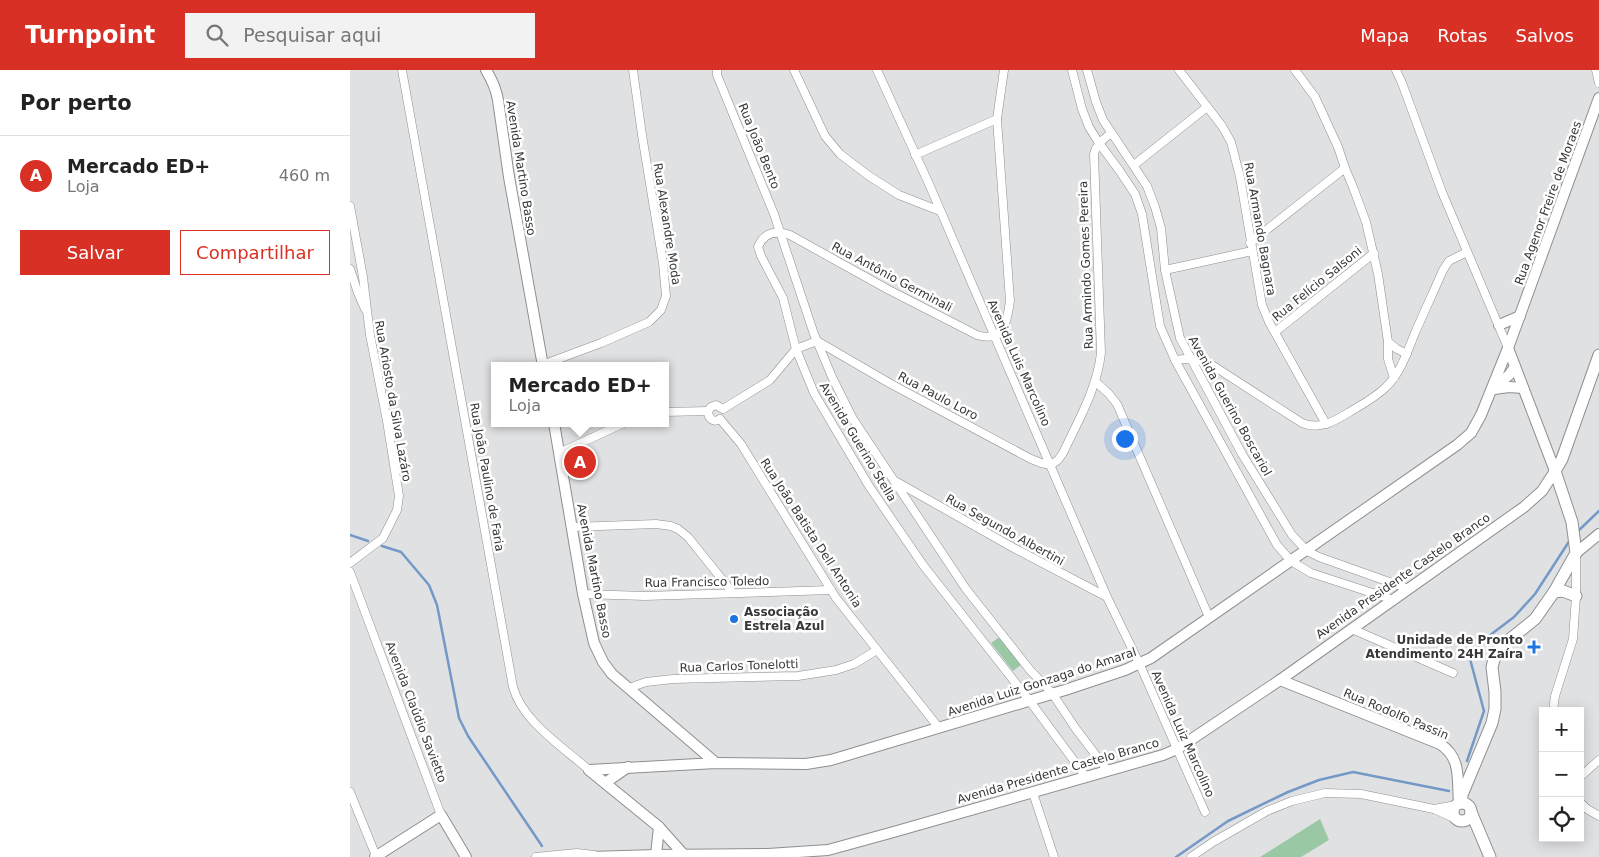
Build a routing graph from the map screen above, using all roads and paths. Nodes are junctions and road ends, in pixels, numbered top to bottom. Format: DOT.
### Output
graph roads {
  1 [pos="402,70"];
  2 [pos="478,70"];
  3 [pos="633,70"];
  4 [pos="717,70"];
  5 [pos="794,70"];
  6 [pos="877,70"];
  7 [pos="1004,70"];
  8 [pos="1072,70"];
  9 [pos="1087,70"];
  10 [pos="1179,70"];
  11 [pos="1295,70"];
  12 [pos="1396,70"];
  13 [pos="1596,70"];
  14 [pos="488,74"];
  15 [pos="1599,83"];
  16 [pos="1599,98"];
  17 [pos="1208,106"];
  18 [pos="997,119"];
  19 [pos="1111,133"];
  20 [pos="1099,143"];
  21 [pos="915,154"];
  22 [pos="1134,165"];
  23 [pos="1345,168"];
  24 [pos="350,206"];
  25 [pos="940,211"];
  26 [pos="780,231"];
  27 [pos="1251,247"];
  28 [pos="1467,252"];
  29 [pos="1374,253"];
  30 [pos="350,269"];
  31 [pos="1165,270"];
  32 [pos="366,312"];
  33 [pos="1520,316"];
  34 [pos="1499,325"];
  35 [pos="1275,332"];
  36 [pos="995,337"];
  37 [pos="816,341"];
  38 [pos="1388,342"];
  39 [pos="1508,348"];
  40 [pos="796,349"];
  41 [pos="1407,354"];
  42 [pos="1599,355"];
  43 [pos="1190,358"];
  44 [pos="1175,360"];
  45 [pos="541,362"];
  46 [pos="550,362"];
  47 [pos="1515,367"];
  48 [pos="1394,378"];
  49 [pos="1096,382"];
  50 [pos="1523,388"];
  51 [pos="1492,391"];
  52 [pos="723,409"];
  53 [pos="708,411"];
  54 [pos="669,412"];
  55 [pos="720,419"];
  56 [pos="1326,424"];
  57 [pos="555,427"];
  58 [pos="615,427"];
  59 [pos="560,453"];
  60 [pos="1051,465"];
  61 [pos="1555,472"];
  62 [pos="893,480"];
  63 [pos="572,527"];
  64 [pos="1599,534"];
  65 [pos="1307,551"];
  66 [pos="1576,553"];
  67 [pos="1291,561"];
  68 [pos="350,563"];
  69 [pos="350,572"];
  70 [pos="1409,589"];
  71 [pos="831,590"];
  72 [pos="1554,592"];
  73 [pos="733,593"];
  74 [pos="583,594"];
  75 [pos="1576,596"];
  76 [pos="1107,597"];
  77 [pos="1394,600"];
  78 [pos="1209,617"];
  79 [pos="1352,629"];
  80 [pos="877,650"];
  81 [pos="1140,665"];
  82 [pos="1453,673"];
  83 [pos="1280,680"];
  84 [pos="629,688"];
  85 [pos="1052,693"];
  86 [pos="1030,700"];
  87 [pos="1554,707"];
  88 [pos="939,728"];
  89 [pos="1177,749"];
  90 [pos="1599,760"];
  91 [pos="716,763"];
  92 [pos="629,767"];
  93 [pos="589,770"];
  94 [pos="1108,771"];
  95 [pos="1584,773"];
  96 [pos="1086,778"];
  97 [pos="606,783"];
  98 [pos="350,792"];
  99 [pos="1033,793"];
  100 [pos="1463,806"];
  101 [pos="1584,806"];
  102 [pos="1434,809"];
  103 [pos="1205,812"];
  104 [pos="441,815"];
  105 [pos="1599,816"];
  106 [pos="1459,820"];
  107 [pos="659,826"];
  108 [pos="1488,852"];
  109 [pos="656,854"];
  110 [pos="684,855"];
  111 [pos="600,856"];
  112 [pos="734,856"];
  113 [pos="375,857"];
  114 [pos="466,857"];
  115 [pos="536,857"];
  116 [pos="589,857"];
  117 [pos="1054,857"];
  118 [pos="1191,857"];
  1 -- 93 [label="street, Rua João Paulino de Faria"];
  2 -- 14 [label="street, Avenida Martino Basso"];
  3 -- 46 [label="street, Rua Alexandre Moda"];
  4 -- 26 [label="street, Rua João Bento"];
  5 -- 25 [label="street"];
  6 -- 21 [label="street, Avenida Luis Marcolino"];
  7 -- 18 [label="street"];
  8 -- 20 [label="street"];
  9 -- 19 [label="street"];
  10 -- 17 [label="street, Rua Armando Bagnara"];
  11 -- 23 [label="street"];
  12 -- 28 [label="street"];
  13 -- 15 [label="street"];
  14 -- 45 [label="street, Avenida Martino Basso"];
  16 -- 33 [label="street, Rua Agenor Freire de Moraes"];
  17 -- 22 [label="street"];
  17 -- 27 [label="street, Rua Armando Bagnara"];
  18 -- 21 [label="street"];
  18 -- 36 [label="street"];
  19 -- 20 [label="street"];
  19 -- 22 [label="street, Avenida Guerino Boscariol"];
  20 -- 44 [label="street, Avenida Guerino Boscariol"];
  20 -- 49 [label="street, Rua Armindo Gomes Pereira"];
  21 -- 25 [label="street, Avenida Luis Marcolino"];
  22 -- 31 [label="street, Avenida Guerino Boscariol"];
  23 -- 27 [label="street"];
  23 -- 29 [label="street"];
  24 -- 32 [label="street"];
  25 -- 36 [label="street, Avenida Luis Marcolino"];
  26 -- 36 [label="street, Rua Antônio Germinali"];
  26 -- 37 [label="street, Avenida Guerino Stella"];
  26 -- 40 [label="street, Avenida Guerino Stella"];
  27 -- 31 [label="street"];
  27 -- 35 [label="street, Rua Armando Bagnara"];
  28 -- 34 [label="street"];
  28 -- 41 [label="street"];
  29 -- 35 [label="street, Rua Felício Salsoni"];
  29 -- 38 [label="street"];
  30 -- 32 [label="street"];
  31 -- 43 [label="street, Avenida Guerino Boscariol"];
  32 -- 68 [label="street, Rua Ariosto da Silva Lazáro"];
  33 -- 34 [label="street"];
  33 -- 39 [label="street, Rua Agenor Freire de Moraes"];
  34 -- 39 [label="street"];
  35 -- 56 [label="street, Rua Armando Bagnara"];
  36 -- 60 [label="street, Avenida Luis Marcolino"];
  37 -- 40 [label="street"];
  37 -- 60 [label="street, Rua Paulo Loro"];
  37 -- 62 [label="street, Avenida Guerino Stella"];
  38 -- 41 [label="street"];
  38 -- 48 [label="street"];
  39 -- 47 [label="street"];
  39 -- 51 [label="street, Avenida Luiz Gonzaga do Amaral"];
  40 -- 52 [label="street"];
  40 -- 86 [label="street, Avenida Guerino Stella"];
  41 -- 48 [label="street"];
  42 -- 61 [label="main road, Avenida Presidente Castelo Branco"];
  43 -- 44 [label="street"];
  43 -- 56 [label="street"];
  43 -- 65 [label="street, Avenida Guerino Boscariol"];
  44 -- 67 [label="street, Avenida Guerino Boscariol"];
  47 -- 50 [label="street"];
  47 -- 51 [label="street, Avenida Luiz Gonzaga do Amaral"];
  48 -- 56 [label="street"];
  49 -- 60 [label="street, Rua Armindo Gomes Pereira"];
  49 -- 78 [label="street"];
  50 -- 51 [label="street"];
  50 -- 61 [label="street"];
  51 -- 65 [label="street, Avenida Luiz Gonzaga do Amaral"];
  52 -- 53 [label="street"];
  52 -- 55 [label="street"];
  53 -- 54 [label="street"];
  53 -- 55 [label="street"];
  55 -- 71 [label="street, Rua João Batista Dell Antonia"];
  57 -- 59 [label="street, Avenida Martino Basso"];
  58 -- 59 [label="street"];
  59 -- 63 [label="street, Avenida Martino Basso"];
  60 -- 76 [label="street, Avenida Luis Marcolino"];
  61 -- 66 [label="main road"];
  61 -- 70 [label="street, Avenida Presidente Castelo Branco"];
  62 -- 76 [label="street, Rua Segundo Albertini"];
  62 -- 85 [label="street, Avenida Guerino Stella"];
  63 -- 73 [label="street"];
  63 -- 74 [label="street, Avenida Martino Basso"];
  64 -- 66 [label="street"];
  65 -- 67 [label="street, Avenida Luiz Gonzaga do Amaral"];
  65 -- 70 [label="street, Avenida Guerino Boscariol"];
  66 -- 72 [label="main road"];
  66 -- 75 [label="street"];
  67 -- 77 [label="street, Avenida Guerino Boscariol"];
  67 -- 78 [label="street, Avenida Luiz Gonzaga do Amaral"];
  69 -- 104 [label="street, Avenida Claúdio Savietto"];
  70 -- 77 [label="street, Avenida Presidente Castelo Branco"];
  71 -- 73 [label="street, Rua Francisco Toledo"];
  71 -- 80 [label="street, Rua João Batista Dell Antonia"];
  72 -- 75 [label="main road"];
  72 -- 100 [label="main road"];
  73 -- 74 [label="street, Rua Francisco Toledo"];
  74 -- 84 [label="street, Avenida Martino Basso"];
  75 -- 87 [label="street"];
  76 -- 81 [label="street, Avenida Luis Marcolino"];
  77 -- 79 [label="street, Avenida Presidente Castelo Branco"];
  78 -- 81 [label="street, Avenida Luiz Gonzaga do Amaral"];
  79 -- 82 [label="street"];
  79 -- 83 [label="street, Avenida Presidente Castelo Branco"];
  80 -- 84 [label="street, Rua Carlos Tonelotti"];
  80 -- 88 [label="street, Rua João Batista Dell Antonia"];
  81 -- 85 [label="street, Avenida Luiz Gonzaga do Amaral"];
  81 -- 89 [label="street, Avenida Luiz Marcolino"];
  83 -- 89 [label="street, Avenida Presidente Castelo Branco"];
  83 -- 100 [label="street, Rua Rodolfo Passin"];
  84 -- 91 [label="street, Avenida Martino Basso"];
  85 -- 86 [label="street, Avenida Luiz Gonzaga do Amaral"];
  85 -- 94 [label="street, Avenida Guerino Stella"];
  86 -- 88 [label="street, Avenida Luiz Gonzaga do Amaral"];
  86 -- 96 [label="street, Avenida Guerino Stella"];
  88 -- 91 [label="street, Avenida Luiz Gonzaga do Amaral"];
  89 -- 94 [label="street, Avenida Presidente Castelo Branco"];
  89 -- 103 [label="street, Avenida Luiz Marcolino"];
  90 -- 95 [label="street"];
  91 -- 92 [label="street, Avenida Luiz Gonzaga do Amaral"];
  92 -- 93 [label="street, Avenida Luiz Gonzaga do Amaral"];
  92 -- 97 [label="street"];
  93 -- 97 [label="street, Rua João Paulino de Faria"];
  94 -- 96 [label="street, Avenida Presidente Castelo Branco"];
  96 -- 99 [label="street, Avenida Presidente Castelo Branco"];
  97 -- 107 [label="street, Rua João Paulino de Faria"];
  98 -- 113 [label="street"];
  99 -- 112 [label="street, Avenida Presidente Castelo Branco"];
  99 -- 117 [label="street"];
  100 -- 102 [label="street"];
  100 -- 106 [label="main road"];
  100 -- 106 [label="main road"];
  100 -- 108 [label="main road"];
  101 -- 105 [label="street"];
  102 -- 106 [label="street"];
  102 -- 118 [label="street"];
  104 -- 113 [label="street"];
  104 -- 114 [label="street, Avenida Claúdio Savietto"];
  106 -- 108 [label="main road"];
  107 -- 109 [label="street"];
  107 -- 110 [label="street, Rua João Paulino de Faria"];
  109 -- 110 [label="street, Avenida Presidente Castelo Branco"];
  109 -- 111 [label="street, Avenida Presidente Castelo Branco"];
  110 -- 112 [label="street, Avenida Presidente Castelo Branco"];
  111 -- 115 [label="street, Avenida Presidente Castelo Branco"];
  111 -- 116 [label="street, Avenida Presidente Castelo Branco"];
}
